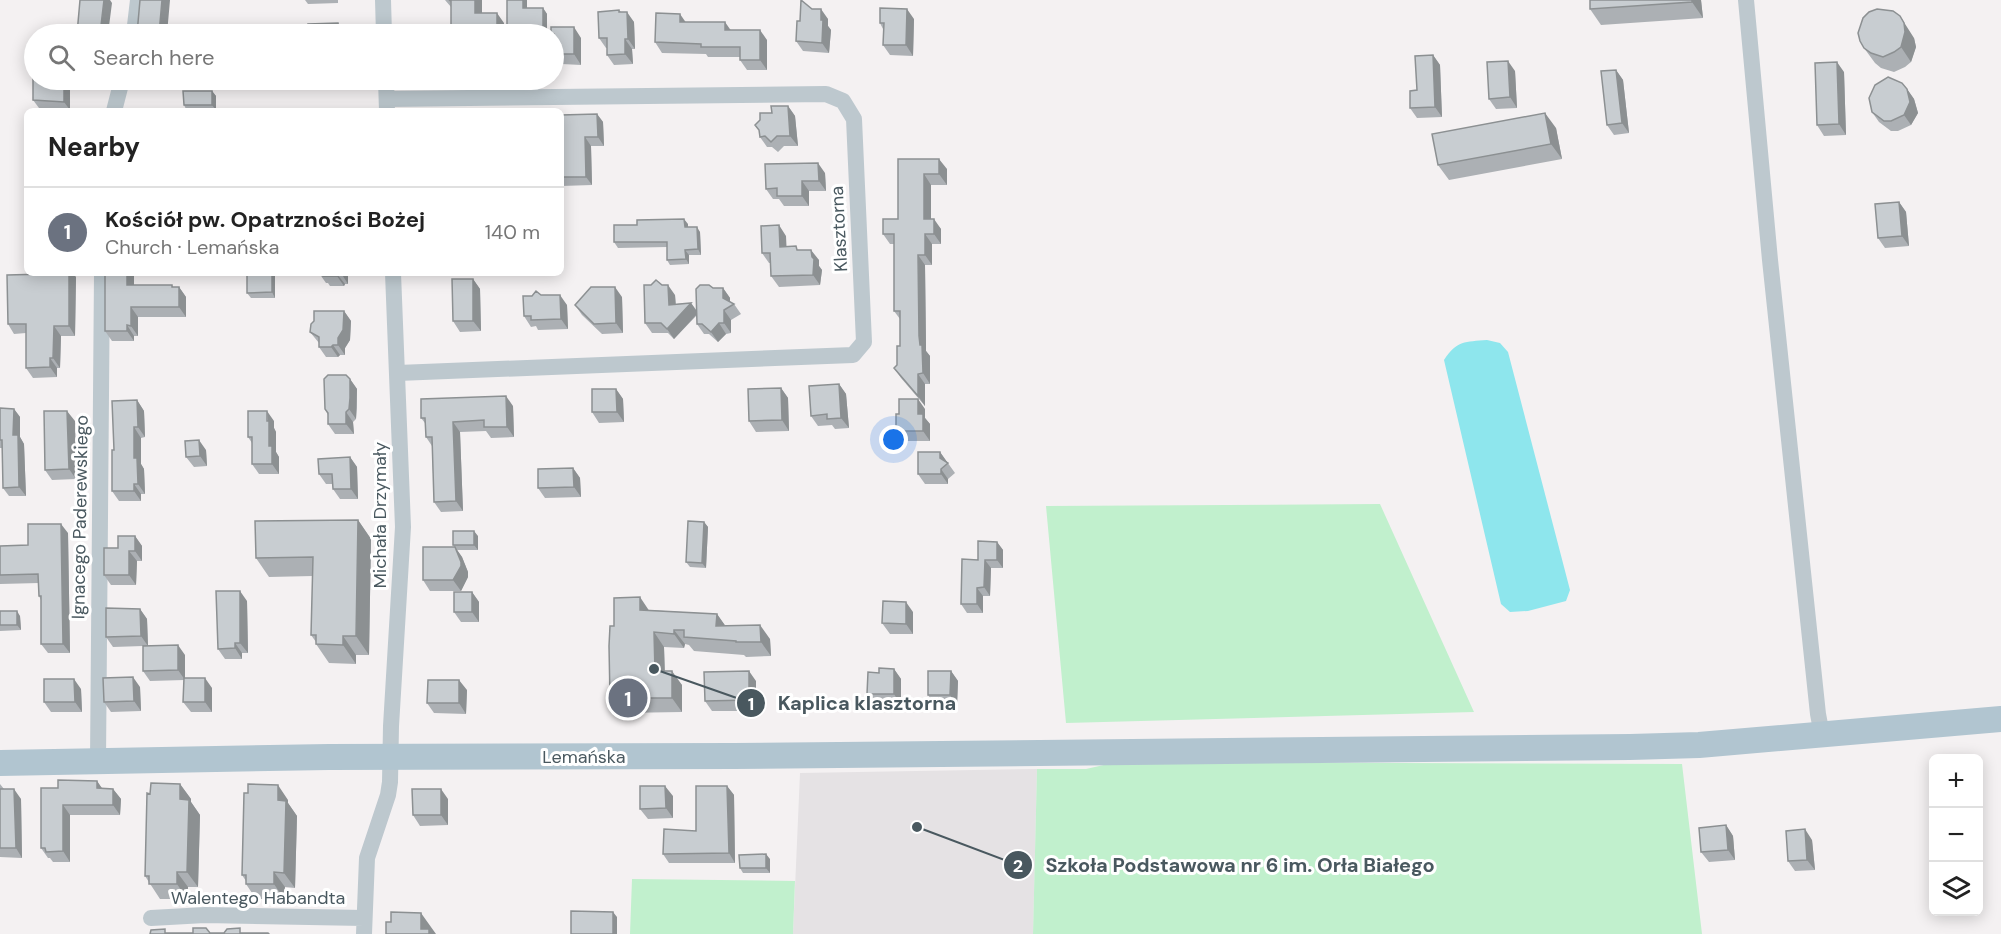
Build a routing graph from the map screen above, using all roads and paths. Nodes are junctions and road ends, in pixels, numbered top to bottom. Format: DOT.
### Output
graph roads {
  1 [pos="138,0"];
  2 [pos="383,0"];
  3 [pos="1746,0"];
  4 [pos="135,24"];
  5 [pos="384,24"];
  6 [pos="119,90"];
  7 [pos="386,90"];
  8 [pos="387,105"];
  9 [pos="115,108"];
  10 [pos="102,276"];
  11 [pos="393,276"];
  12 [pos="398,373"];
  13 [pos="2001,719"];
  14 [pos="1822,735"];
  15 [pos="391,757"];
  16 [pos="98,761"];
  17 [pos="0,763"];
  18 [pos="151,918"];
  19 [pos="364,926"];
  1 -- 4 [label="street"];
  2 -- 5 [label="street"];
  3 -- 14 [label="street"];
  6 -- 9 [label="street"];
  7 -- 8 [label="street"];
  8 -- 12 [label="street, Klasztorna"];
  10 -- 16 [label="street, Ignacego Paderewskiego"];
  11 -- 12 [label="street, Michała Drzymały"];
  12 -- 15 [label="street, Michała Drzymały"];
  13 -- 14 [label="main road, Lemańska"];
  14 -- 15 [label="main road, Lemańska"];
  15 -- 16 [label="main road, Lemańska"];
  15 -- 19 [label="street, Michała Drzymały"];
  16 -- 17 [label="main road, Lemańska"];
  18 -- 19 [label="street, Walentego Habandta"];
}
